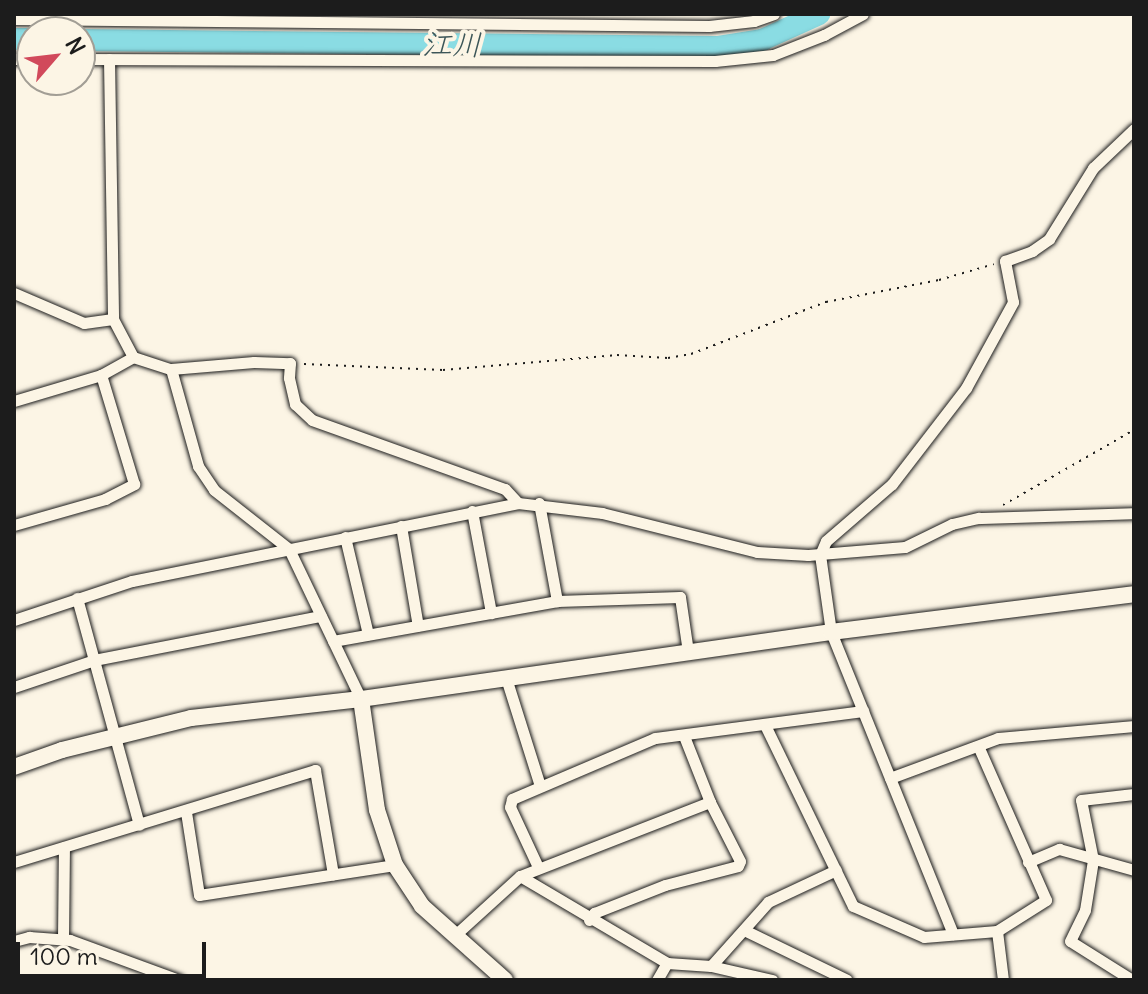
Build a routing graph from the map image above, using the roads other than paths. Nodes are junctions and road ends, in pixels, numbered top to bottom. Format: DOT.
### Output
graph roads {
  1 [pos="774,14"];
  2 [pos="863,14"];
  3 [pos="14,19"];
  4 [pos="96,59"];
  5 [pos="109,59"];
  6 [pos="1134,129"];
  7 [pos="14,293"];
  8 [pos="113,319"];
  9 [pos="133,357"];
  10 [pos="171,369"];
  11 [pos="101,375"];
  12 [pos="14,401"];
  13 [pos="518,503"];
  14 [pos="539,503"];
  15 [pos="472,511"];
  16 [pos="1134,513"];
  17 [pos="14,525"];
  18 [pos="401,526"];
  19 [pos="345,537"];
  20 [pos="289,549"];
  21 [pos="820,555"];
  22 [pos="1134,594"];
  23 [pos="77,598"];
  24 [pos="557,601"];
  25 [pos="491,613"];
  26 [pos="321,616"];
  27 [pos="14,620"];
  28 [pos="418,626"];
  29 [pos="831,632"];
  30 [pos="368,634"];
  31 [pos="333,641"];
  32 [pos="688,652"];
  33 [pos="94,660"];
  34 [pos="506,678"];
  35 [pos="14,687"];
  36 [pos="361,699"];
  37 [pos="863,711"];
  38 [pos="765,725"];
  39 [pos="1134,726"];
  40 [pos="684,736"];
  41 [pos="114,737"];
  42 [pos="978,746"];
  43 [pos="14,767"];
  44 [pos="890,778"];
  45 [pos="540,786"];
  46 [pos="1134,794"];
  47 [pos="710,802"];
  48 [pos="186,812"];
  49 [pos="139,825"];
  50 [pos="64,847"];
  51 [pos="1093,860"];
  52 [pos="14,862"];
  53 [pos="1028,862"];
  54 [pos="395,865"];
  55 [pos="538,867"];
  56 [pos="836,870"];
  57 [pos="1134,870"];
  58 [pos="333,874"];
  59 [pos="520,876"];
  60 [pos="589,920"];
  61 [pos="744,930"];
  62 [pos="997,931"];
  63 [pos="953,934"];
  64 [pos="454,936"];
  65 [pos="63,939"];
  66 [pos="14,941"];
  67 [pos="667,963"];
  68 [pos="711,966"];
  69 [pos="1132,975"];
  70 [pos="179,980"];
  71 [pos="505,980"];
  72 [pos="657,980"];
  73 [pos="772,980"];
  74 [pos="847,980"];
  75 [pos="1003,980"];
  1 -- 3 [label="street"];
  2 -- 5 [label="street"];
  4 -- 5 [label="street"];
  5 -- 8 [label="street"];
  6 -- 21 [label="street"];
  7 -- 8 [label="street"];
  8 -- 9 [label="street"];
  9 -- 10 [label="street"];
  9 -- 11 [label="street"];
  10 -- 13 [label="street"];
  10 -- 20 [label="street"];
  11 -- 12 [label="street"];
  11 -- 17 [label="street"];
  13 -- 14 [label="street"];
  13 -- 15 [label="street"];
  14 -- 21 [label="street"];
  14 -- 24 [label="street"];
  15 -- 18 [label="street"];
  15 -- 25 [label="street"];
  16 -- 21 [label="street"];
  18 -- 19 [label="street"];
  18 -- 28 [label="street"];
  19 -- 20 [label="street"];
  19 -- 30 [label="street"];
  20 -- 23 [label="street"];
  20 -- 26 [label="street"];
  21 -- 29 [label="street"];
  22 -- 29 [label="street"];
  23 -- 27 [label="street"];
  23 -- 33 [label="street"];
  24 -- 25 [label="street"];
  24 -- 32 [label="street"];
  25 -- 28 [label="street"];
  26 -- 31 [label="street"];
  26 -- 33 [label="street"];
  28 -- 30 [label="street"];
  29 -- 32 [label="street"];
  29 -- 37 [label="street"];
  30 -- 31 [label="street"];
  31 -- 36 [label="street"];
  32 -- 34 [label="street"];
  33 -- 35 [label="street"];
  33 -- 41 [label="street"];
  34 -- 36 [label="street"];
  34 -- 45 [label="street"];
  36 -- 41 [label="street"];
  36 -- 54 [label="street"];
  37 -- 38 [label="street"];
  37 -- 44 [label="street"];
  38 -- 40 [label="street"];
  38 -- 56 [label="street"];
  39 -- 42 [label="street"];
  40 -- 45 [label="street"];
  40 -- 47 [label="street"];
  41 -- 43 [label="street"];
  41 -- 49 [label="street"];
  42 -- 44 [label="street"];
  42 -- 53 [label="street"];
  44 -- 63 [label="street"];
  45 -- 55 [label="street"];
  46 -- 51 [label="street"];
  47 -- 55 [label="street"];
  47 -- 60 [label="street"];
  48 -- 49 [label="street"];
  48 -- 58 [label="street"];
  48 -- 58 [label="street"];
  49 -- 50 [label="street"];
  50 -- 52 [label="street"];
  50 -- 65 [label="street"];
  51 -- 53 [label="street"];
  51 -- 57 [label="street"];
  51 -- 69 [label="street"];
  53 -- 62 [label="street"];
  54 -- 58 [label="street"];
  54 -- 64 [label="street"];
  55 -- 59 [label="street"];
  56 -- 61 [label="street"];
  56 -- 63 [label="street"];
  59 -- 60 [label="street"];
  59 -- 64 [label="street"];
  60 -- 67 [label="street"];
  61 -- 68 [label="street"];
  61 -- 74 [label="street"];
  62 -- 63 [label="street"];
  62 -- 75 [label="street"];
  64 -- 71 [label="street"];
  65 -- 66 [label="street"];
  65 -- 70 [label="street"];
  67 -- 68 [label="street"];
  67 -- 72 [label="street"];
  68 -- 73 [label="street"];
}
